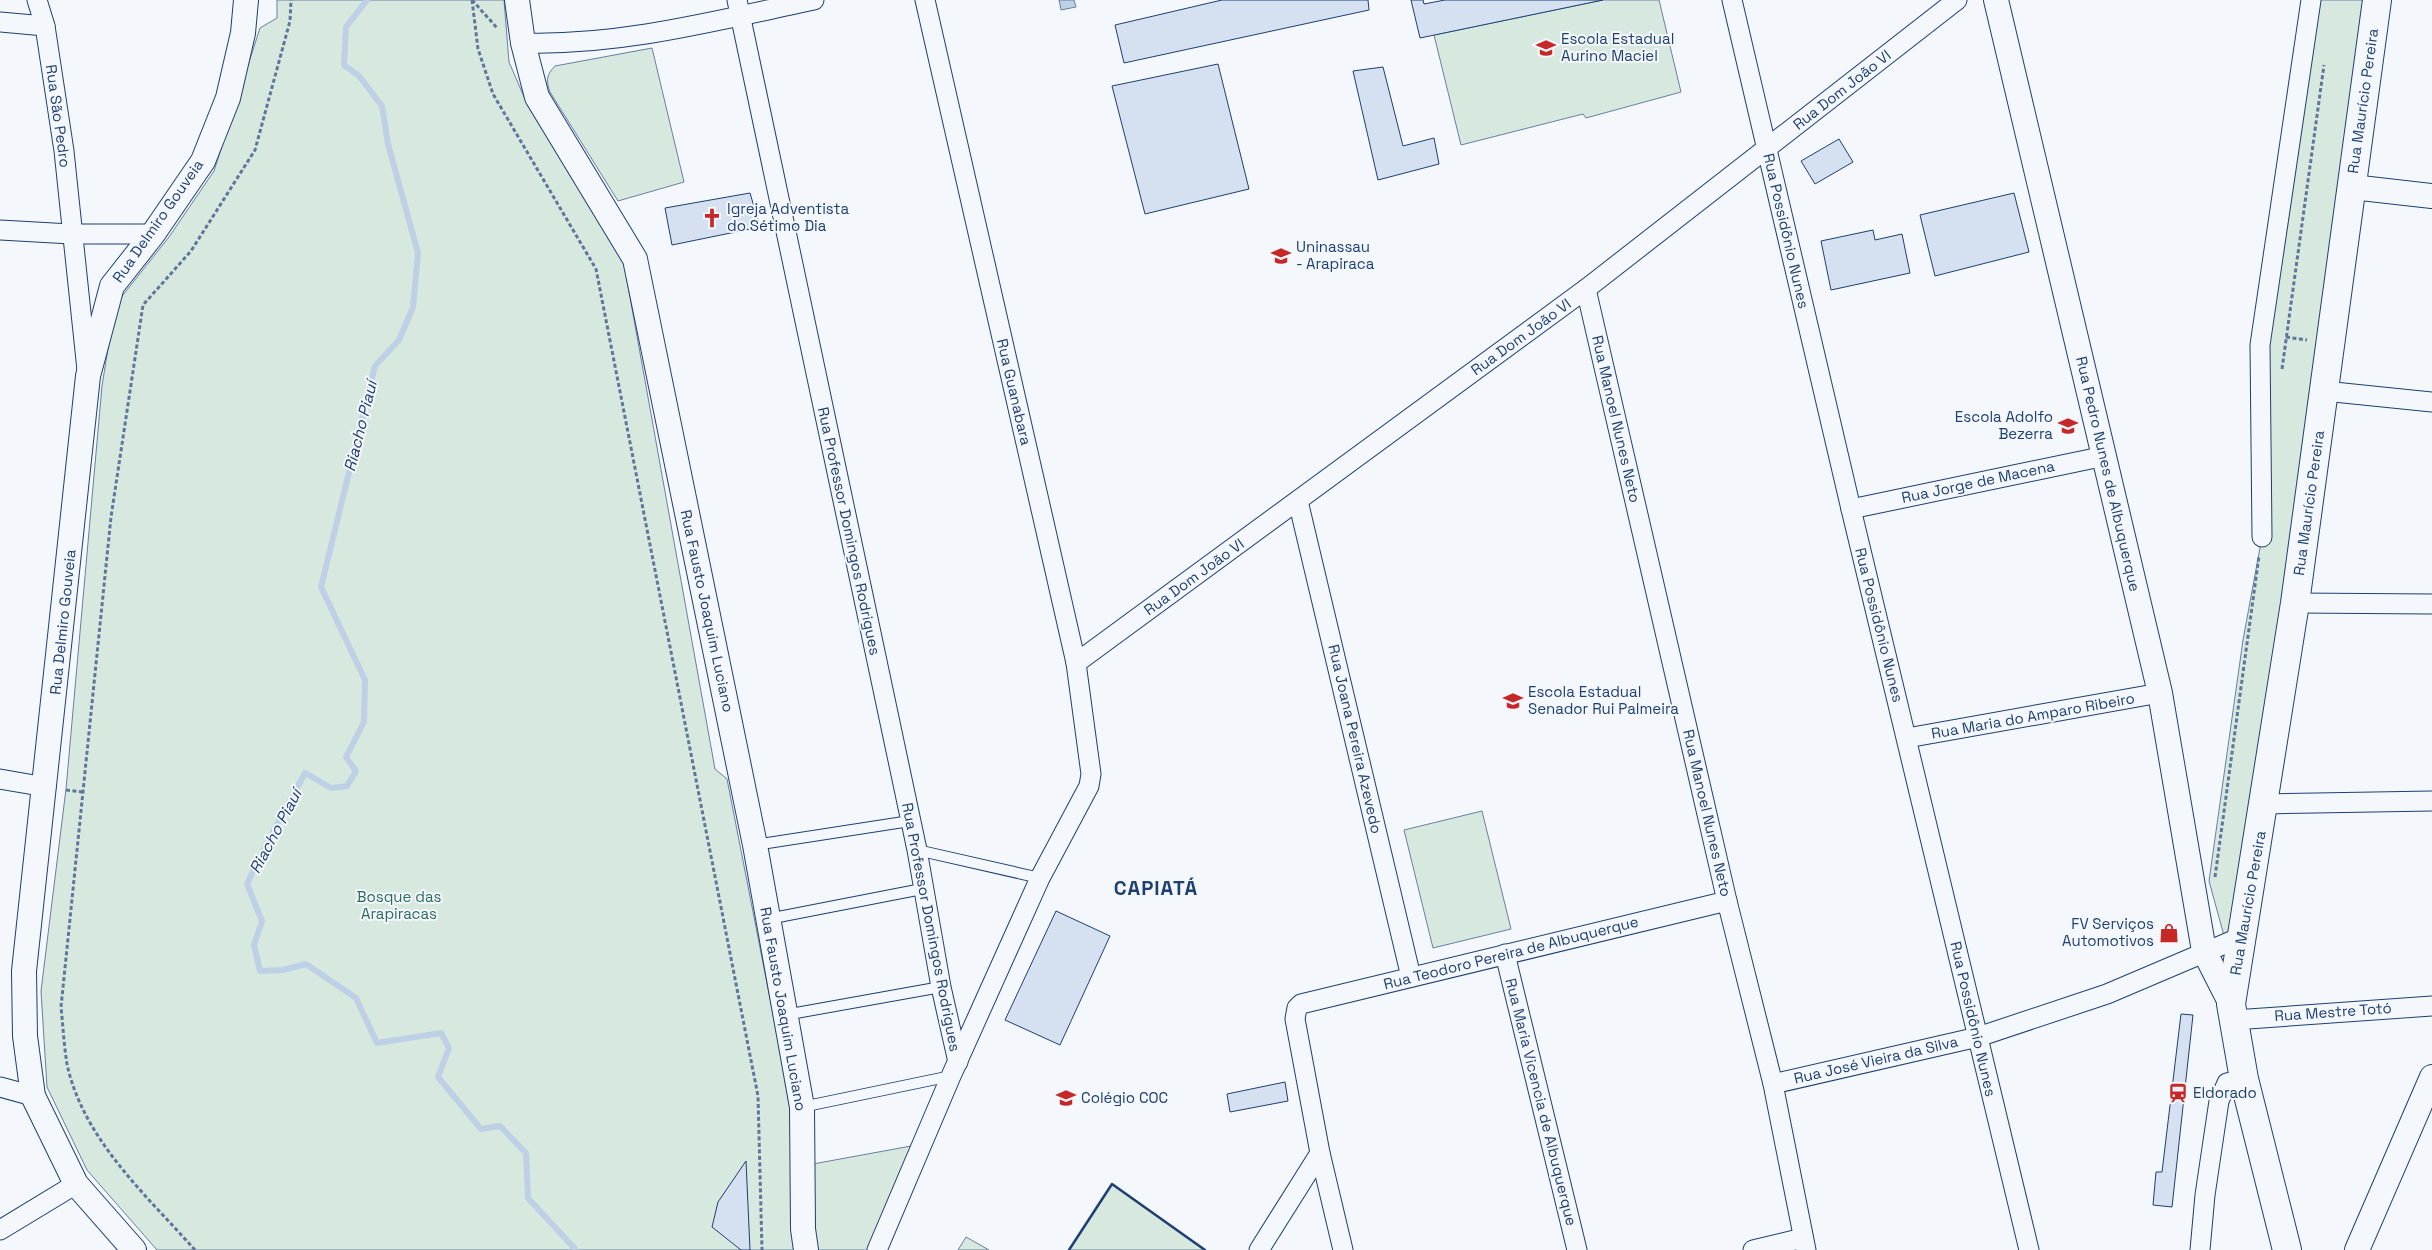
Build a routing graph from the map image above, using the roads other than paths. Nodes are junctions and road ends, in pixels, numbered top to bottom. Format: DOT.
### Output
graph roads {
  1 [pos="37,0"];
  2 [pos="246,0"];
  3 [pos="517,0"];
  4 [pos="814,0"];
  5 [pos="925,0"];
  6 [pos="1732,0"];
  7 [pos="1957,0"];
  8 [pos="1996,0"];
  9 [pos="2311,0"];
  10 [pos="2377,0"];
  11 [pos="739,8"];
  12 [pos="0,22"];
  13 [pos="45,26"];
  14 [pos="522,43"];
  15 [pos="1767,149"];
  16 [pos="2352,187"];
  17 [pos="2432,196"];
  18 [pos="0,230"];
  19 [pos="71,234"];
  20 [pos="153,234"];
  21 [pos="1586,289"];
  22 [pos="88,376"];
  23 [pos="2324,391"];
  24 [pos="2432,402"];
  25 [pos="2105,456"];
  26 [pos="1298,501"];
  27 [pos="1851,509"];
  28 [pos="2262,537"];
  29 [pos="2296,603"];
  30 [pos="2432,604"];
  31 [pos="1076,662"];
  32 [pos="2160,693"];
  33 [pos="1907,738"];
  34 [pos="0,779"];
  35 [pos="46,787"];
  36 [pos="2432,801"];
  37 [pos="2265,804"];
  38 [pos="910,821"];
  39 [pos="755,845"];
  40 [pos="917,850"];
  41 [pos="1040,878"];
  42 [pos="922,890"];
  43 [pos="1727,901"];
  44 [pos="767,919"];
  45 [pos="2241,937"];
  46 [pos="2204,951"];
  47 [pos="1505,954"];
  48 [pos="1411,977"];
  49 [pos="941,987"];
  50 [pos="2432,1006"];
  51 [pos="2233,1012"];
  52 [pos="785,1014"];
  53 [pos="1978,1037"];
  54 [pos="954,1069"];
  55 [pos="2432,1076"];
  56 [pos="2244,1079"];
  57 [pos="1773,1084"];
  58 [pos="0,1087"];
  59 [pos="33,1096"];
  60 [pos="802,1107"];
  61 [pos="1320,1153"];
  62 [pos="76,1184"];
  63 [pos="0,1230"];
  64 [pos="1805,1244"];
  65 [pos="134,1250"];
  66 [pos="806,1250"];
  67 [pos="877,1250"];
  68 [pos="1259,1250"];
  69 [pos="1342,1250"];
  70 [pos="1577,1250"];
  71 [pos="1753,1250"];
  72 [pos="2028,1250"];
  73 [pos="2200,1250"];
  74 [pos="2287,1250"];
  75 [pos="2357,1250"];
  1 -- 13 [label="street, Rua São Pedro"];
  2 -- 20 [label="street, Rua Delmiro Gouveia"];
  3 -- 14 [label="street, Rua Fausto Joaquim Luciano"];
  4 -- 11 [label="street"];
  5 -- 31 [label="street, Rua Guanabara"];
  6 -- 15 [label="street, Rua Possidônio Nunes"];
  7 -- 15 [label="street, Rua Dom João VI"];
  8 -- 25 [label="street, Rua Pedro Nunes de Albuquerque"];
  9 -- 28 [label="street"];
  10 -- 16 [label="main road, Rua Maurício Pereira"];
  11 -- 14 [label="street"];
  11 -- 38 [label="street, Rua Professor Domingos Rodrigues"];
  12 -- 13 [label="street"];
  13 -- 19 [label="street, Rua São Pedro"];
  14 -- 39 [label="street, Rua Fausto Joaquim Luciano"];
  15 -- 21 [label="street, Rua Dom João VI"];
  15 -- 27 [label="street, Rua Possidônio Nunes"];
  16 -- 17 [label="street"];
  16 -- 23 [label="main road, Rua Maurício Pereira"];
  18 -- 19 [label="street"];
  19 -- 20 [label="street"];
  19 -- 22 [label="street, Rua São Pedro"];
  20 -- 22 [label="street, Rua Delmiro Gouveia"];
  21 -- 26 [label="street, Rua Dom João VI"];
  21 -- 43 [label="street, Rua Manoel Nunes Neto"];
  22 -- 35 [label="street, Rua Delmiro Gouveia"];
  23 -- 24 [label="street"];
  23 -- 29 [label="main road, Rua Maurício Pereira"];
  25 -- 27 [label="street, Rua Jorge de Macena"];
  25 -- 32 [label="street, Rua Pedro Nunes de Albuquerque"];
  26 -- 31 [label="street, Rua Dom João VI"];
  26 -- 48 [label="street, Rua Joana Pereira Azevedo"];
  27 -- 33 [label="street, Rua Possidônio Nunes"];
  29 -- 30 [label="street"];
  29 -- 37 [label="main road, Rua Maurício Pereira"];
  31 -- 41 [label="street, Rua Guanabara"];
  32 -- 33 [label="street, Rua Maria do Amparo Ribeiro"];
  32 -- 46 [label="street, Rua Pedro Nunes de Albuquerque"];
  33 -- 53 [label="street, Rua Possidônio Nunes"];
  34 -- 35 [label="street"];
  35 -- 59 [label="street, Rua Delmiro Gouveia"];
  36 -- 37 [label="street"];
  37 -- 45 [label="main road, Rua Maurício Pereira"];
  38 -- 39 [label="lane"];
  38 -- 40 [label="street, Rua Professor Domingos Rodrigues"];
  39 -- 44 [label="street, Rua Fausto Joaquim Luciano"];
  40 -- 41 [label="lane"];
  40 -- 42 [label="street, Rua Professor Domingos Rodrigues"];
  41 -- 54 [label="street"];
  42 -- 44 [label="lane"];
  42 -- 49 [label="street, Rua Professor Domingos Rodrigues"];
  43 -- 47 [label="street, Rua Teodoro Pereira de Albuquerque"];
  43 -- 57 [label="street, Rua Manoel Nunes Neto"];
  44 -- 52 [label="street, Rua Fausto Joaquim Luciano"];
  45 -- 46 [label="street, Rua José Vieira da Silva"];
  45 -- 51 [label="main road, Rua Maurício Pereira"];
  46 -- 51 [label="street, Rua Pedro Nunes de Albuquerque"];
  46 -- 53 [label="street, Rua José Vieira da Silva"];
  47 -- 48 [label="street, Rua Teodoro Pereira de Albuquerque"];
  47 -- 70 [label="street, Rua Maria Vicencia de Albuquerque"];
  48 -- 61 [label="street, Rua Teodoro Pereira de Albuquerque"];
  49 -- 52 [label="lane"];
  49 -- 54 [label="street, Rua Professor Domingos Rodrigues"];
  50 -- 51 [label="street, Rua Mestre Totó"];
  51 -- 56 [label="main road, Rua Maurício Pereira"];
  52 -- 60 [label="street, Rua Fausto Joaquim Luciano"];
  53 -- 57 [label="street, Rua José Vieira da Silva"];
  53 -- 72 [label="street, Rua Possidônio Nunes"];
  54 -- 60 [label="lane"];
  54 -- 67 [label="street"];
  55 -- 75 [label="street"];
  56 -- 73 [label="street"];
  56 -- 74 [label="main road, Rua Maurício Pereira"];
  57 -- 64 [label="street, Rua Manoel Nunes Neto"];
  58 -- 59 [label="street"];
  59 -- 62 [label="street, Rua Delmiro Gouveia"];
  60 -- 66 [label="street, Rua Fausto Joaquim Luciano"];
  61 -- 68 [label="street"];
  61 -- 69 [label="street"];
  62 -- 63 [label="street"];
  62 -- 65 [label="street, Rua Delmiro Gouveia"];
  64 -- 71 [label="street"];
}
